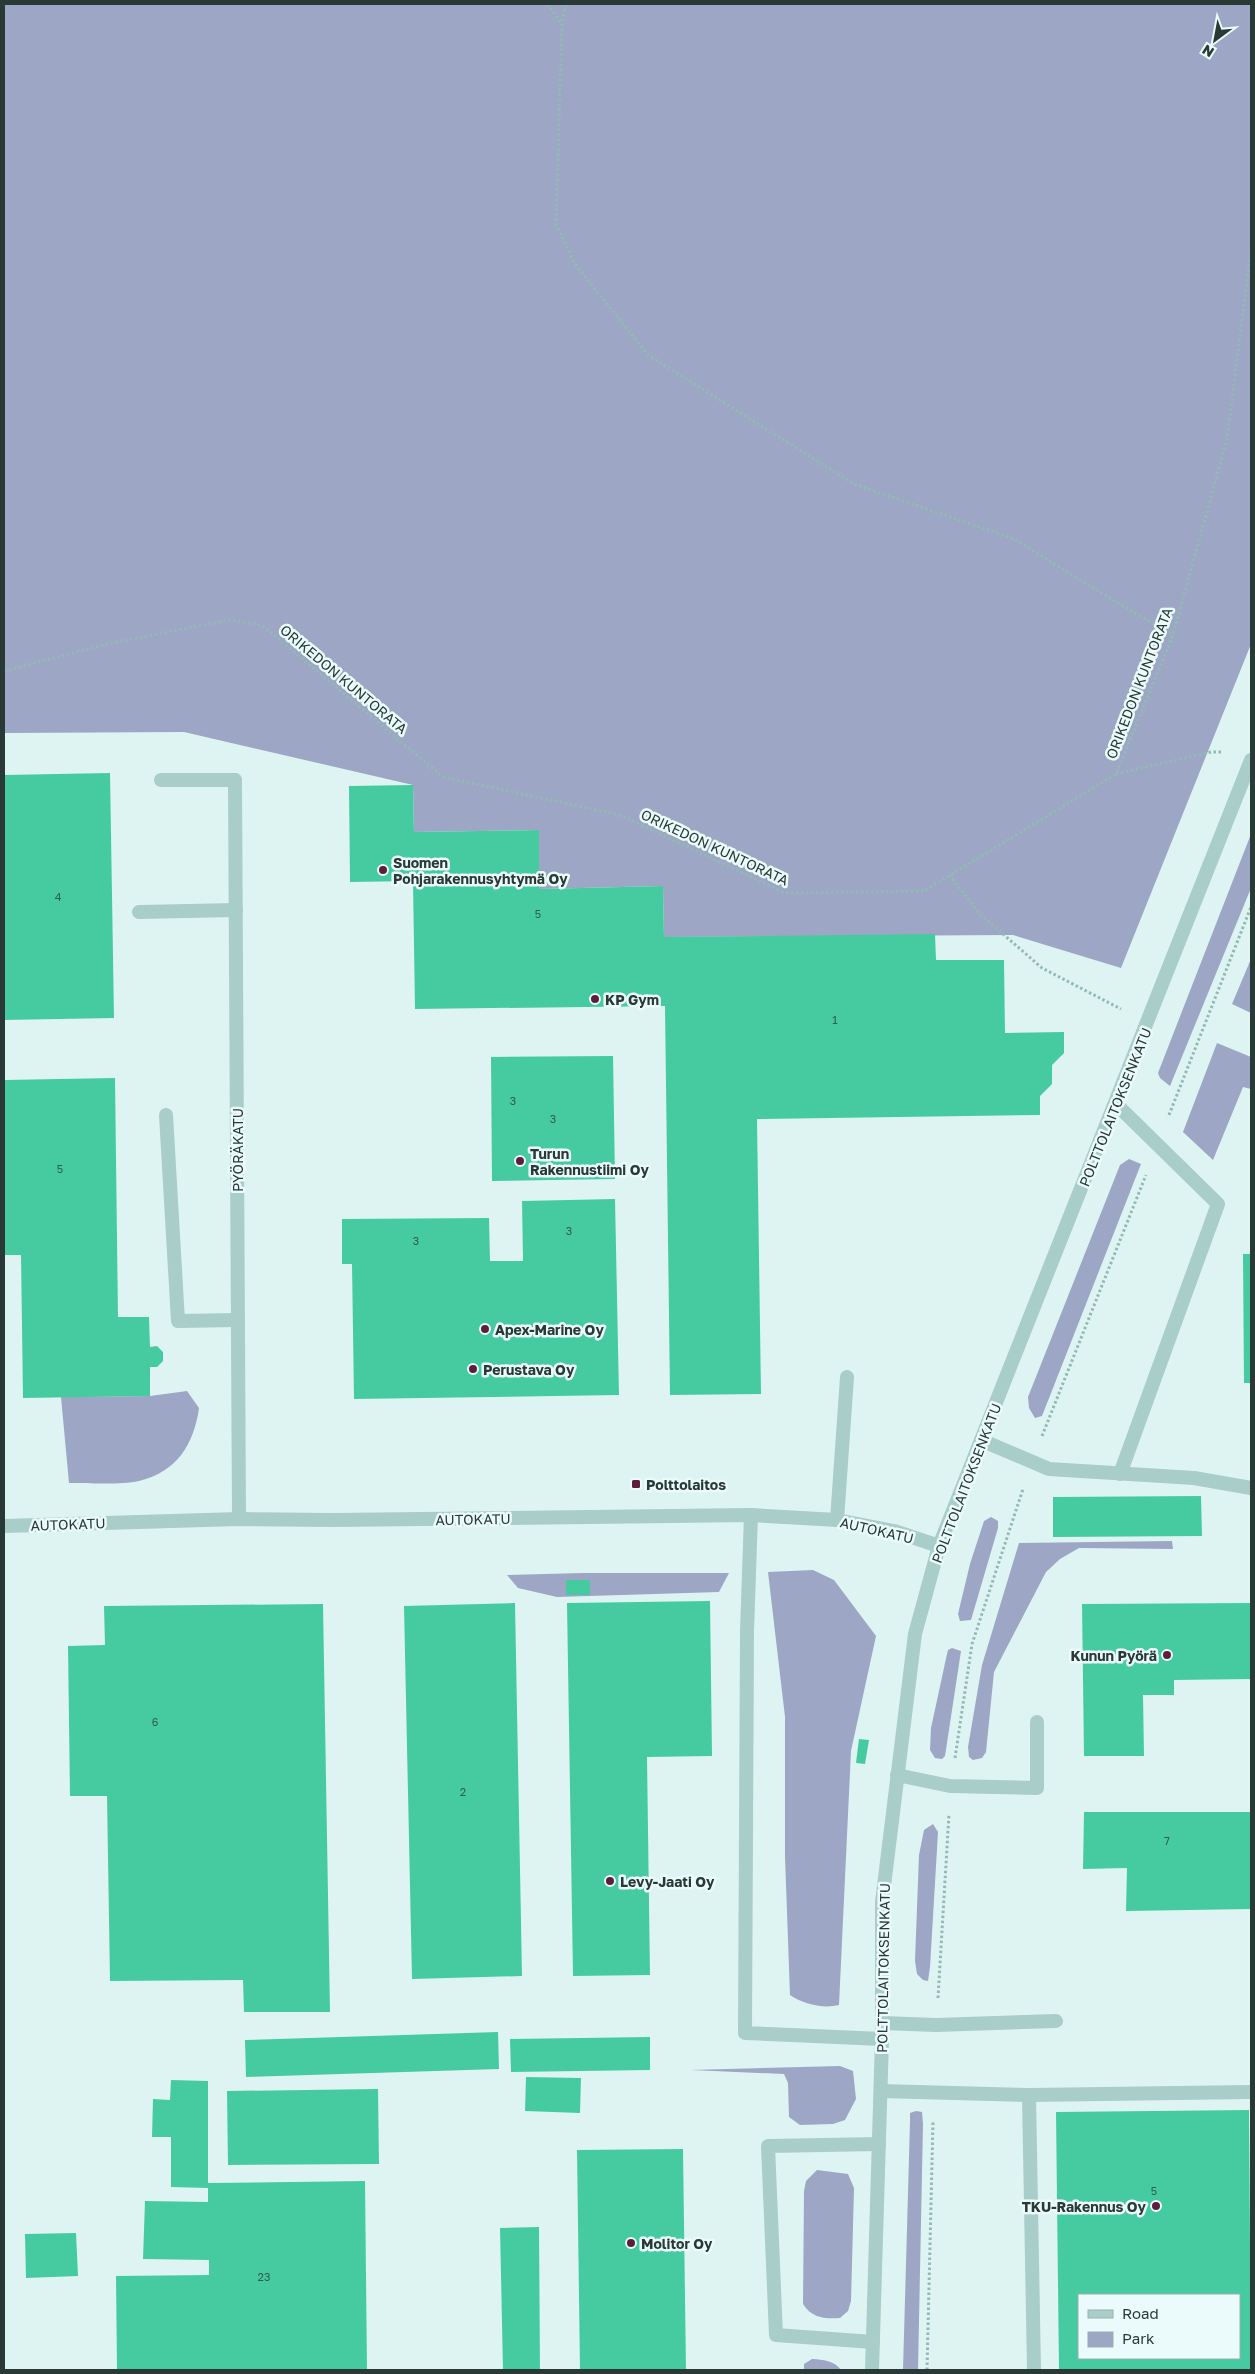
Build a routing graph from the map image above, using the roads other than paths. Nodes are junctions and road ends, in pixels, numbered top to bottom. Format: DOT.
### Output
graph roads {
  1 [pos="1251,760"];
  2 [pos="161,780"];
  3 [pos="236,910"];
  4 [pos="138,912"];
  5 [pos="1116,1104"];
  6 [pos="166,1115"];
  7 [pos="238,1320"];
  8 [pos="847,1377"];
  9 [pos="982,1440"];
  10 [pos="1120,1474"];
  11 [pos="1251,1488"];
  12 [pos="751,1515"];
  13 [pos="239,1519"];
  14 [pos="837,1520"];
  15 [pos="4,1526"];
  16 [pos="939,1546"];
  17 [pos="1037,1722"];
  18 [pos="897,1775"];
  19 [pos="1056,2021"];
  20 [pos="882,2023"];
  21 [pos="882,2039"];
  22 [pos="880,2091"];
  23 [pos="1251,2092"];
  24 [pos="1029,2095"];
  25 [pos="879,2144"];
  26 [pos="873,2342"];
  27 [pos="872,2370"];
  28 [pos="1034,2370"];
  1 -- 5 [label="street, POLTTOLAITOKSENKATU"];
  2 -- 3 [label="street, PYÖRÄKATU"];
  3 -- 4 [label="street"];
  3 -- 7 [label="street, PYÖRÄKATU"];
  5 -- 9 [label="street, POLTTOLAITOKSENKATU"];
  5 -- 10 [label="street"];
  6 -- 7 [label="street"];
  7 -- 13 [label="street, PYÖRÄKATU"];
  8 -- 14 [label="street"];
  9 -- 10 [label="street"];
  9 -- 16 [label="street, POLTTOLAITOKSENKATU"];
  10 -- 11 [label="street"];
  12 -- 13 [label="street, AUTOKATU"];
  12 -- 14 [label="street, AUTOKATU"];
  12 -- 21 [label="street"];
  13 -- 15 [label="street, AUTOKATU"];
  14 -- 16 [label="street, AUTOKATU"];
  16 -- 18 [label="street, POLTTOLAITOKSENKATU"];
  17 -- 18 [label="street"];
  18 -- 20 [label="street, POLTTOLAITOKSENKATU"];
  19 -- 20 [label="street"];
  20 -- 21 [label="street, POLTTOLAITOKSENKATU"];
  21 -- 22 [label="street, POLTTOLAITOKSENKATU"];
  22 -- 24 [label="street"];
  22 -- 25 [label="street, POLTTOLAITOKSENKATU"];
  23 -- 24 [label="street"];
  24 -- 28 [label="street"];
  25 -- 26 [label="street, POLTTOLAITOKSENKATU"];
  25 -- 26 [label="street"];
  26 -- 27 [label="street, POLTTOLAITOKSENKATU"];
}
